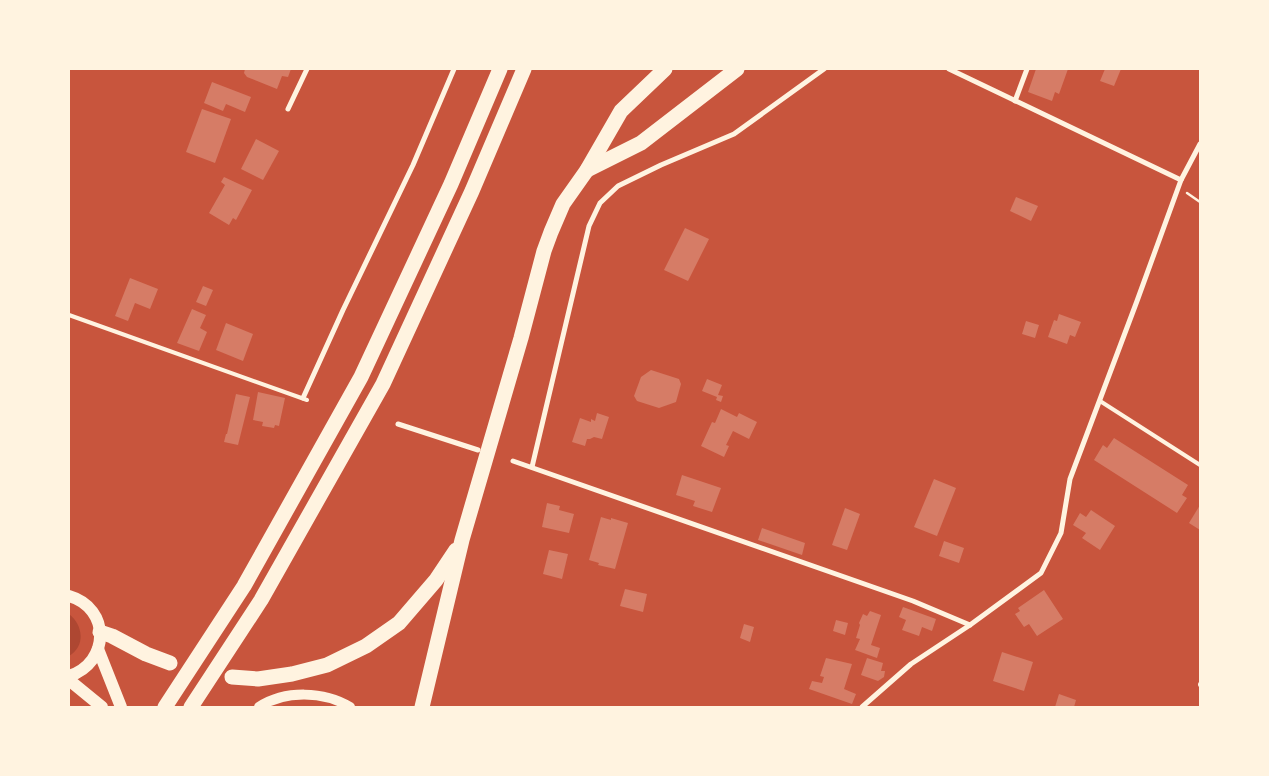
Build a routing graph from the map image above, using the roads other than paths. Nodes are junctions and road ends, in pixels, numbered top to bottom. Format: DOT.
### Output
graph roads {
  1 [pos="307,69"];
  2 [pos="454,69"];
  3 [pos="500,69"];
  4 [pos="524,69"];
  5 [pos="665,69"];
  6 [pos="737,69"];
  7 [pos="824,69"];
  8 [pos="949,69"];
  9 [pos="1027,69"];
  10 [pos="1015,100"];
  11 [pos="288,109"];
  12 [pos="1200,144"];
  13 [pos="588,170"];
  14 [pos="1181,180"];
  15 [pos="69,315"];
  16 [pos="305,399"];
  17 [pos="1100,401"];
  18 [pos="398,424"];
  19 [pos="478,450"];
  20 [pos="513,460"];
  21 [pos="1200,466"];
  22 [pos="532,467"];
  23 [pos="462,540"];
  24 [pos="69,596"];
  25 [pos="970,625"];
  26 [pos="100,632"];
  27 [pos="98,648"];
  28 [pos="170,663"];
  29 [pos="69,676"];
  30 [pos="232,677"];
  31 [pos="69,680"];
  32 [pos="102,707"];
  33 [pos="121,707"];
  34 [pos="165,707"];
  35 [pos="190,707"];
  36 [pos="259,707"];
  37 [pos="350,707"];
  38 [pos="422,707"];
  39 [pos="862,707"];
  1 -- 11 [label="street"];
  2 -- 16 [label="street"];
  3 -- 34 [label="highway"];
  4 -- 35 [label="highway"];
  5 -- 13 [label="highway"];
  6 -- 13 [label="highway"];
  7 -- 22 [label="street"];
  8 -- 10 [label="street"];
  9 -- 10 [label="street"];
  10 -- 14 [label="street"];
  12 -- 14 [label="street"];
  13 -- 23 [label="highway"];
  14 -- 17 [label="street"];
  15 -- 16 [label="lane"];
  17 -- 21 [label="lane"];
  17 -- 25 [label="street"];
  18 -- 19 [label="street"];
  20 -- 22 [label="street"];
  22 -- 25 [label="street"];
  23 -- 30 [label="highway"];
  23 -- 38 [label="highway"];
  24 -- 26 [label="main road"];
  25 -- 39 [label="street"];
  26 -- 27 [label="main road"];
  26 -- 28 [label="highway"];
  27 -- 29 [label="main road"];
  27 -- 33 [label="main road"];
  31 -- 32 [label="main road"];
  36 -- 37 [label="main road"];
}
